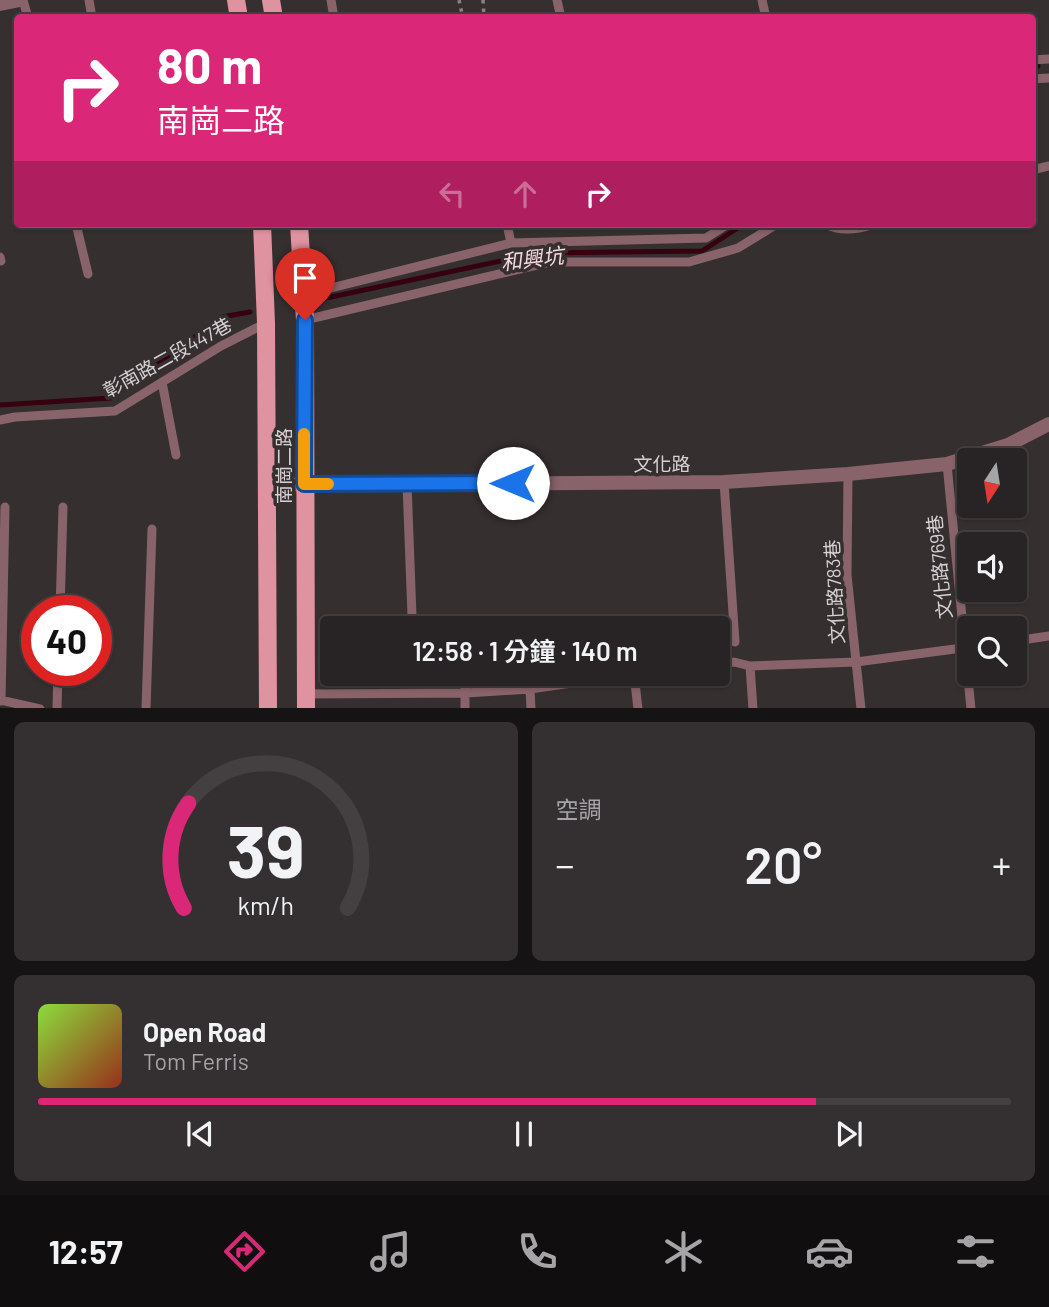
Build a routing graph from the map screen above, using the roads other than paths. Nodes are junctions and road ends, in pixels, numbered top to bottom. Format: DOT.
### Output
graph roads {
  1 [pos="22,0"];
  2 [pos="0,4"];
  3 [pos="77,228"];
  4 [pos="262,228"];
  5 [pos="299,228"];
  6 [pos="508,228"];
  7 [pos="722,228"];
  8 [pos="770,228"];
  9 [pos="833,228"];
  10 [pos="862,228"];
  11 [pos="511,243"];
  12 [pos="88,274"];
  13 [pos="303,295"];
  14 [pos="305,320"];
  15 [pos="266,323"];
  16 [pos="162,382"];
  17 [pos="0,420"];
  18 [pos="1049,424"];
  19 [pos="176,455"];
  20 [pos="947,464"];
  21 [pos="848,474"];
  22 [pos="724,482"];
  23 [pos="304,484"];
  24 [pos="407,484"];
  25 [pos="267,485"];
  26 [pos="5,507"];
  27 [pos="63,507"];
  28 [pos="152,529"];
  29 [pos="60,595"];
  30 [pos="412,616"];
  31 [pos="964,616"];
  32 [pos="1049,636"];
  33 [pos="1027,639"];
  34 [pos="734,642"];
  35 [pos="957,649"];
  36 [pos="730,662"];
  37 [pos="856,662"];
  38 [pos="750,666"];
  39 [pos="58,686"];
  40 [pos="466,686"];
  41 [pos="969,686"];
  42 [pos="530,689"];
  43 [pos="466,693"];
  44 [pos="1,701"];
  45 [pos="306,701"];
  46 [pos="20,706"];
  47 [pos="57,708"];
  48 [pos="146,708"];
  49 [pos="268,708"];
  50 [pos="466,708"];
  51 [pos="531,708"];
  52 [pos="638,708"];
  53 [pos="753,708"];
  54 [pos="861,708"];
  55 [pos="971,708"];
  1 -- 2 [label="street"];
  3 -- 12 [label="lane"];
  4 -- 15 [label="main road, 南崗二路"];
  5 -- 13 [label="main road, 南崗二路"];
  6 -- 11 [label="lane"];
  7 -- 11 [label="lane"];
  8 -- 14 [label="lane"];
  9 -- 10 [label="lane"];
  11 -- 13 [label="lane"];
  13 -- 14 [label="main road, 南崗二路"];
  14 -- 23 [label="main road, 南崗二路"];
  15 -- 16 [label="lane, 彰南路二段447巷"];
  15 -- 25 [label="main road, 南崗二路"];
  16 -- 17 [label="lane, 彰南路二段447巷"];
  16 -- 19 [label="lane"];
  18 -- 20 [label="street, 文化路"];
  20 -- 21 [label="street, 文化路"];
  20 -- 31 [label="lane, 文化路769巷"];
  21 -- 22 [label="street, 文化路"];
  21 -- 37 [label="lane, 文化路783巷"];
  22 -- 24 [label="street, 文化路"];
  22 -- 34 [label="lane"];
  23 -- 24 [label="street, 文化路"];
  23 -- 25 [label="street, 文化路"];
  23 -- 45 [label="main road, 南崗二路"];
  24 -- 30 [label="lane"];
  25 -- 49 [label="main road, 南崗二路"];
  26 -- 44 [label="lane"];
  27 -- 29 [label="lane"];
  28 -- 48 [label="lane"];
  32 -- 33 [label="lane"];
  35 -- 37 [label="lane"];
  36 -- 38 [label="lane"];
  37 -- 38 [label="lane"];
  37 -- 54 [label="lane, 文化路783巷"];
  38 -- 53 [label="lane"];
  39 -- 47 [label="lane"];
  40 -- 43 [label="lane"];
  41 -- 55 [label="lane, 文化路769巷"];
  42 -- 43 [label="lane"];
  42 -- 51 [label="lane"];
  42 -- 52 [label="lane"];
  43 -- 45 [label="lane"];
  43 -- 50 [label="lane"];
  44 -- 46 [label="lane"];
}
